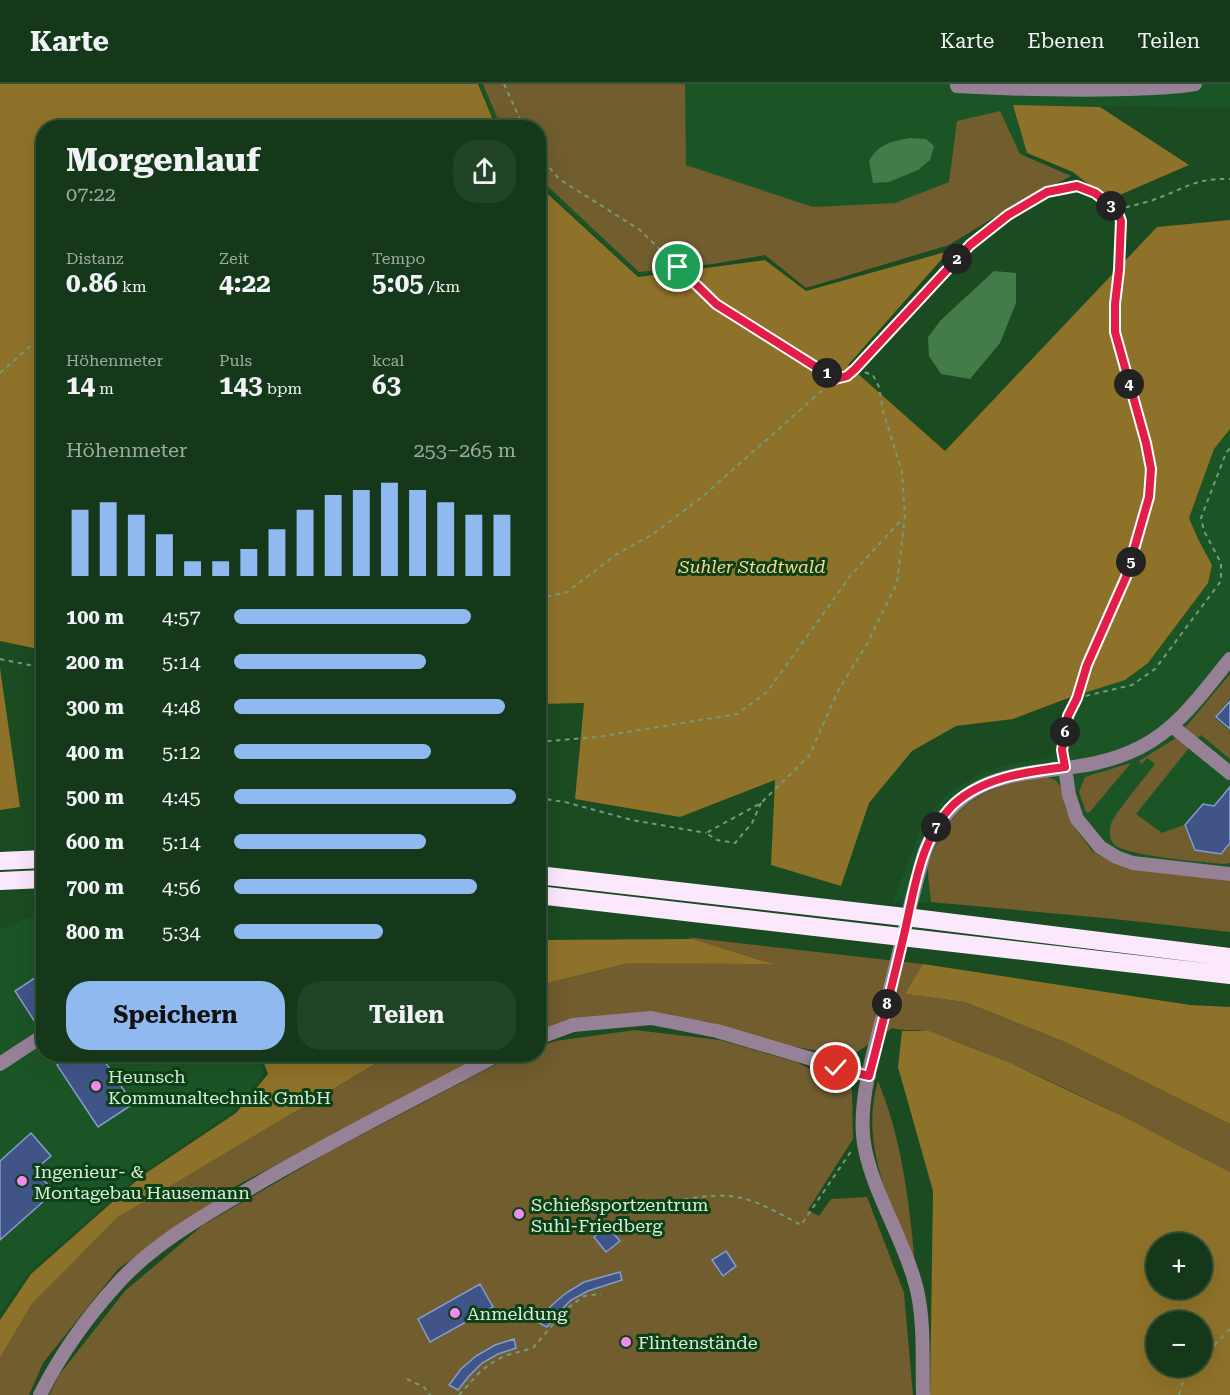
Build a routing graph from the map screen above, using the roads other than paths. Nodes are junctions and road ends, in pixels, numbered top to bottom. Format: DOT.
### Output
graph roads {
  1 [pos="1195,84"];
  2 [pos="957,86"];
  3 [pos="1230,659"];
  4 [pos="1172,726"];
  5 [pos="1065,767"];
  6 [pos="1230,773"];
  7 [pos="36,859"];
  8 [pos="0,861"];
  9 [pos="1230,874"];
  10 [pos="546,876"];
  11 [pos="36,879"];
  12 [pos="0,881"];
  13 [pos="546,896"];
  14 [pos="1230,957"];
  15 [pos="1230,975"];
  16 [pos="546,1035"];
  17 [pos="36,1040"];
  18 [pos="484,1062"];
  19 [pos="0,1064"];
  20 [pos="869,1076"];
  21 [pos="40,1395"];
  22 [pos="923,1395"];
  1 -- 2 [label="street"];
  3 -- 4 [label="street"];
  4 -- 5 [label="street"];
  4 -- 6 [label="street"];
  5 -- 9 [label="street"];
  5 -- 20 [label="street"];
  7 -- 8 [label="highway"];
  10 -- 14 [label="highway"];
  11 -- 12 [label="highway"];
  13 -- 15 [label="highway"];
  16 -- 20 [label="street"];
  17 -- 19 [label="street"];
  18 -- 21 [label="street"];
  20 -- 22 [label="street"];
}
